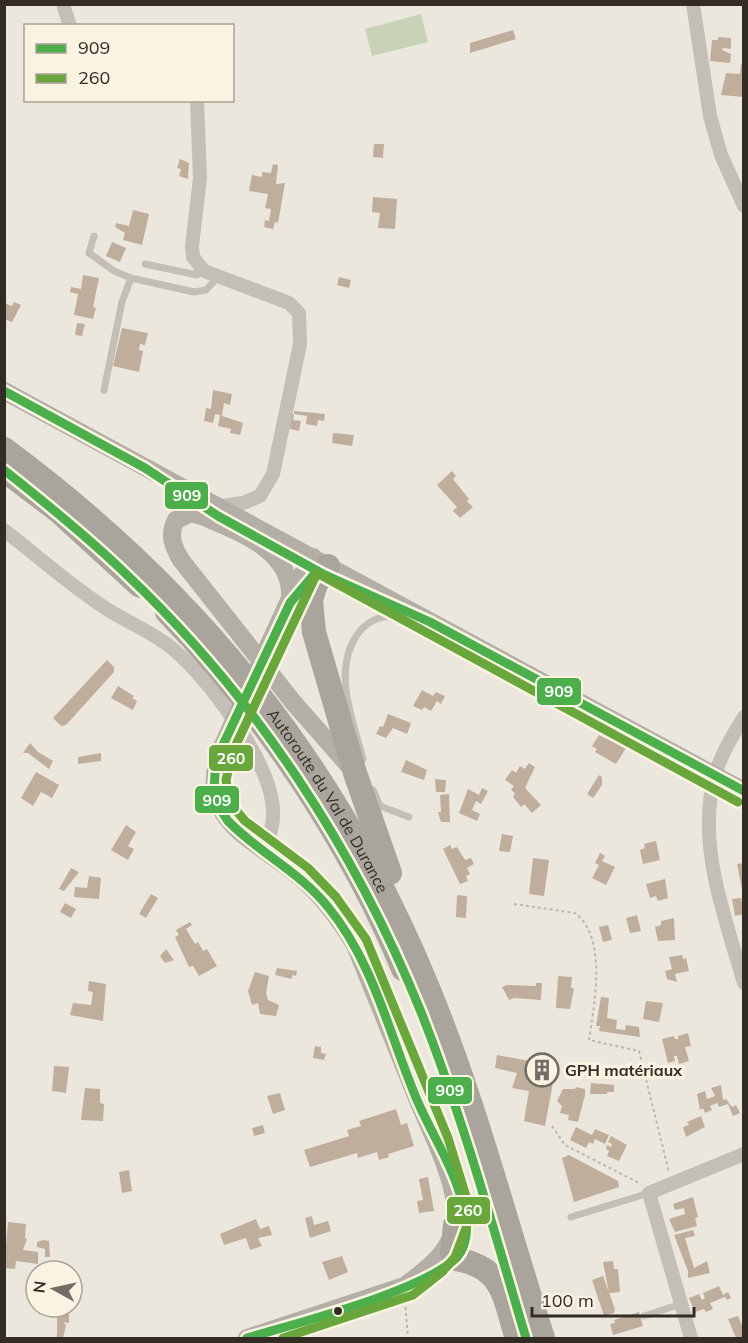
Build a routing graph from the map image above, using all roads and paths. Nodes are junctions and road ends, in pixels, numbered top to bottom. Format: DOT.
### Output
graph roads {
  1 [pos="63,4"];
  2 [pos="693,4"];
  3 [pos="69,24"];
  4 [pos="197,102"];
  5 [pos="744,206"];
  6 [pos="94,236"];
  7 [pos="146,264"];
  8 [pos="204,271"];
  9 [pos="218,277"];
  10 [pos="131,278"];
  11 [pos="104,390"];
  12 [pos="4,391"];
  13 [pos="4,449"];
  14 [pos="145,468"];
  15 [pos="4,470"];
  16 [pos="221,506"];
  17 [pos="4,530"];
  18 [pos="319,566"];
  19 [pos="290,603"];
  20 [pos="424,619"];
  21 [pos="744,717"];
  22 [pos="363,775"];
  23 [pos="715,776"];
  24 [pos="744,791"];
  25 [pos="409,817"];
  26 [pos="263,849"];
  27 [pos="514,904"];
  28 [pos="744,983"];
  29 [pos="552,1126"];
  30 [pos="481,1139"];
  31 [pos="744,1154"];
  32 [pos="441,1155"];
  33 [pos="672,1182"];
  34 [pos="649,1193"];
  35 [pos="571,1217"];
  36 [pos="455,1224"];
  37 [pos="456,1259"];
  38 [pos="403,1286"];
  39 [pos="681,1304"];
  40 [pos="644,1316"];
  41 [pos="247,1338"];
  42 [pos="408,1338"];
  43 [pos="516,1338"];
  44 [pos="526,1338"];
  45 [pos="543,1338"];
  46 [pos="691,1338"];
  1 -- 3 [label="street"];
  2 -- 5 [label="street"];
  4 -- 8 [label="street"];
  6 -- 10 [label="lane"];
  7 -- 8 [label="lane"];
  8 -- 9 [label="street"];
  9 -- 10 [label="lane"];
  9 -- 16 [label="street"];
  10 -- 11 [label="lane"];
  12 -- 14 [label="street"];
  13 -- 30 [label="highway, Autoroute du Val de Durance"];
  14 -- 16 [label="street"];
  14 -- 18 [label="street"];
  15 -- 44 [label="highway, Autoroute du Val de Durance"];
  16 -- 18 [label="street"];
  17 -- 26 [label="street"];
  18 -- 19 [label="street"];
  18 -- 20 [label="street"];
  18 -- 22 [label="highway"];
  19 -- 22 [label="street"];
  19 -- 26 [label="street"];
  20 -- 22 [label="lane"];
  20 -- 23 [label="street"];
  21 -- 23 [label="street"];
  22 -- 25 [label="lane"];
  22 -- 30 [label="highway"];
  23 -- 24 [label="street"];
  23 -- 28 [label="street"];
  26 -- 32 [label="street"];
  27 -- 33 [label="path"];
  29 -- 34 [label="path"];
  30 -- 45 [label="highway"];
  31 -- 33 [label="street"];
  32 -- 36 [label="street"];
  32 -- 37 [label="street"];
  33 -- 34 [label="street"];
  34 -- 35 [label="lane"];
  34 -- 39 [label="street"];
  36 -- 37 [label="highway"];
  36 -- 38 [label="street"];
  37 -- 38 [label="street"];
  37 -- 43 [label="highway"];
  38 -- 41 [label="street"];
  38 -- 42 [label="path"];
  39 -- 40 [label="lane"];
  39 -- 46 [label="street"];
}
